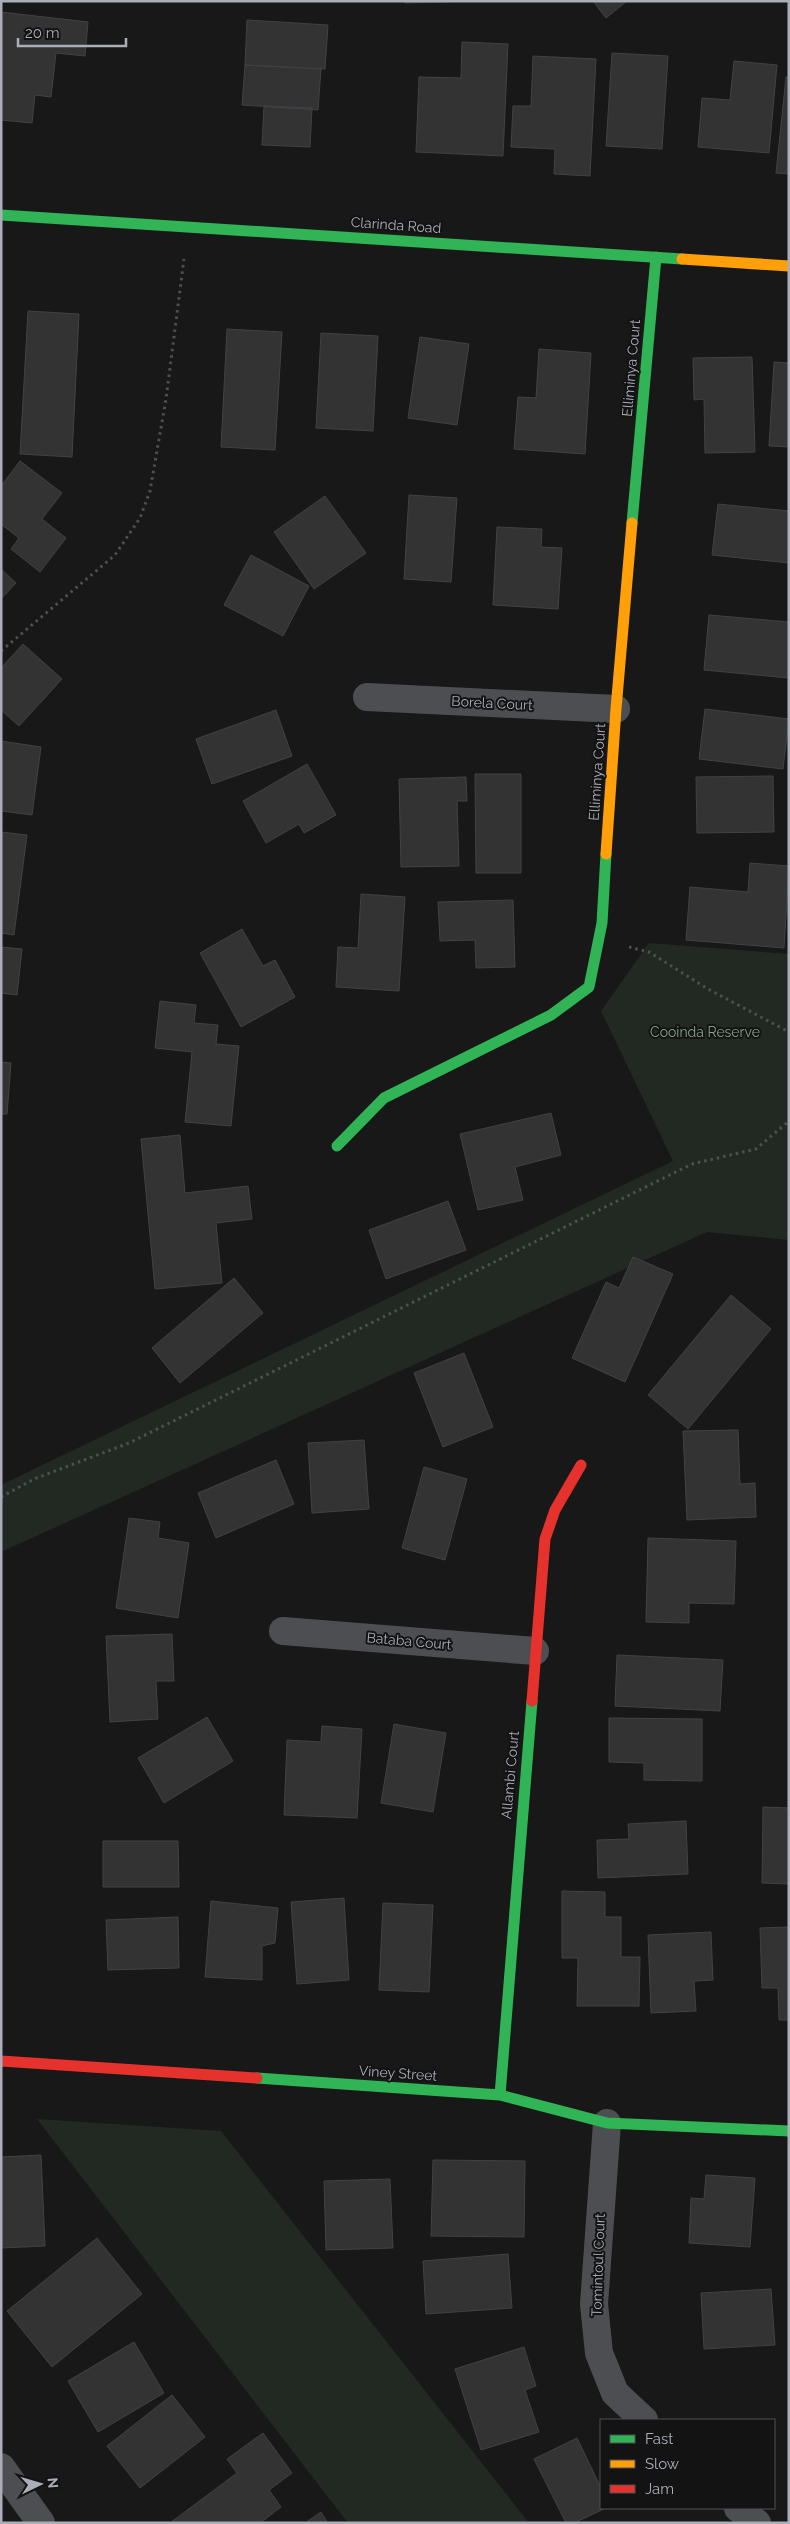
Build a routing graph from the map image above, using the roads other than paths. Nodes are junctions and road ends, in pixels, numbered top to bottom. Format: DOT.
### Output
graph roads {
  1 [pos="1,214"];
  2 [pos="656,257"];
  3 [pos="789,266"];
  4 [pos="367,697"];
  5 [pos="616,709"];
  6 [pos="337,1146"];
  7 [pos="581,1465"];
  8 [pos="283,1631"];
  9 [pos="535,1651"];
  10 [pos="1,2061"];
  11 [pos="500,2095"];
  12 [pos="607,2123"];
  13 [pos="789,2131"];
  14 [pos="643,2419"];
  15 [pos="1,2467"];
  16 [pos="739,2509"];
  17 [pos="41,2523"];
  18 [pos="757,2523"];
  1 -- 2 [label="street, Clarinda Road"];
  2 -- 3 [label="street, Clarinda Road"];
  2 -- 5 [label="street, Elliminya Court"];
  4 -- 5 [label="street, Borela Court"];
  5 -- 6 [label="street, Elliminya Court"];
  7 -- 9 [label="street, Allambi Court"];
  8 -- 9 [label="street, Bataba Court"];
  9 -- 11 [label="street, Allambi Court"];
  10 -- 11 [label="street, Viney Street"];
  11 -- 12 [label="street, Viney Street"];
  12 -- 13 [label="street, Viney Street"];
  12 -- 14 [label="street, Tomintoul Court"];
  15 -- 17 [label="street"];
  16 -- 18 [label="street"];
}
